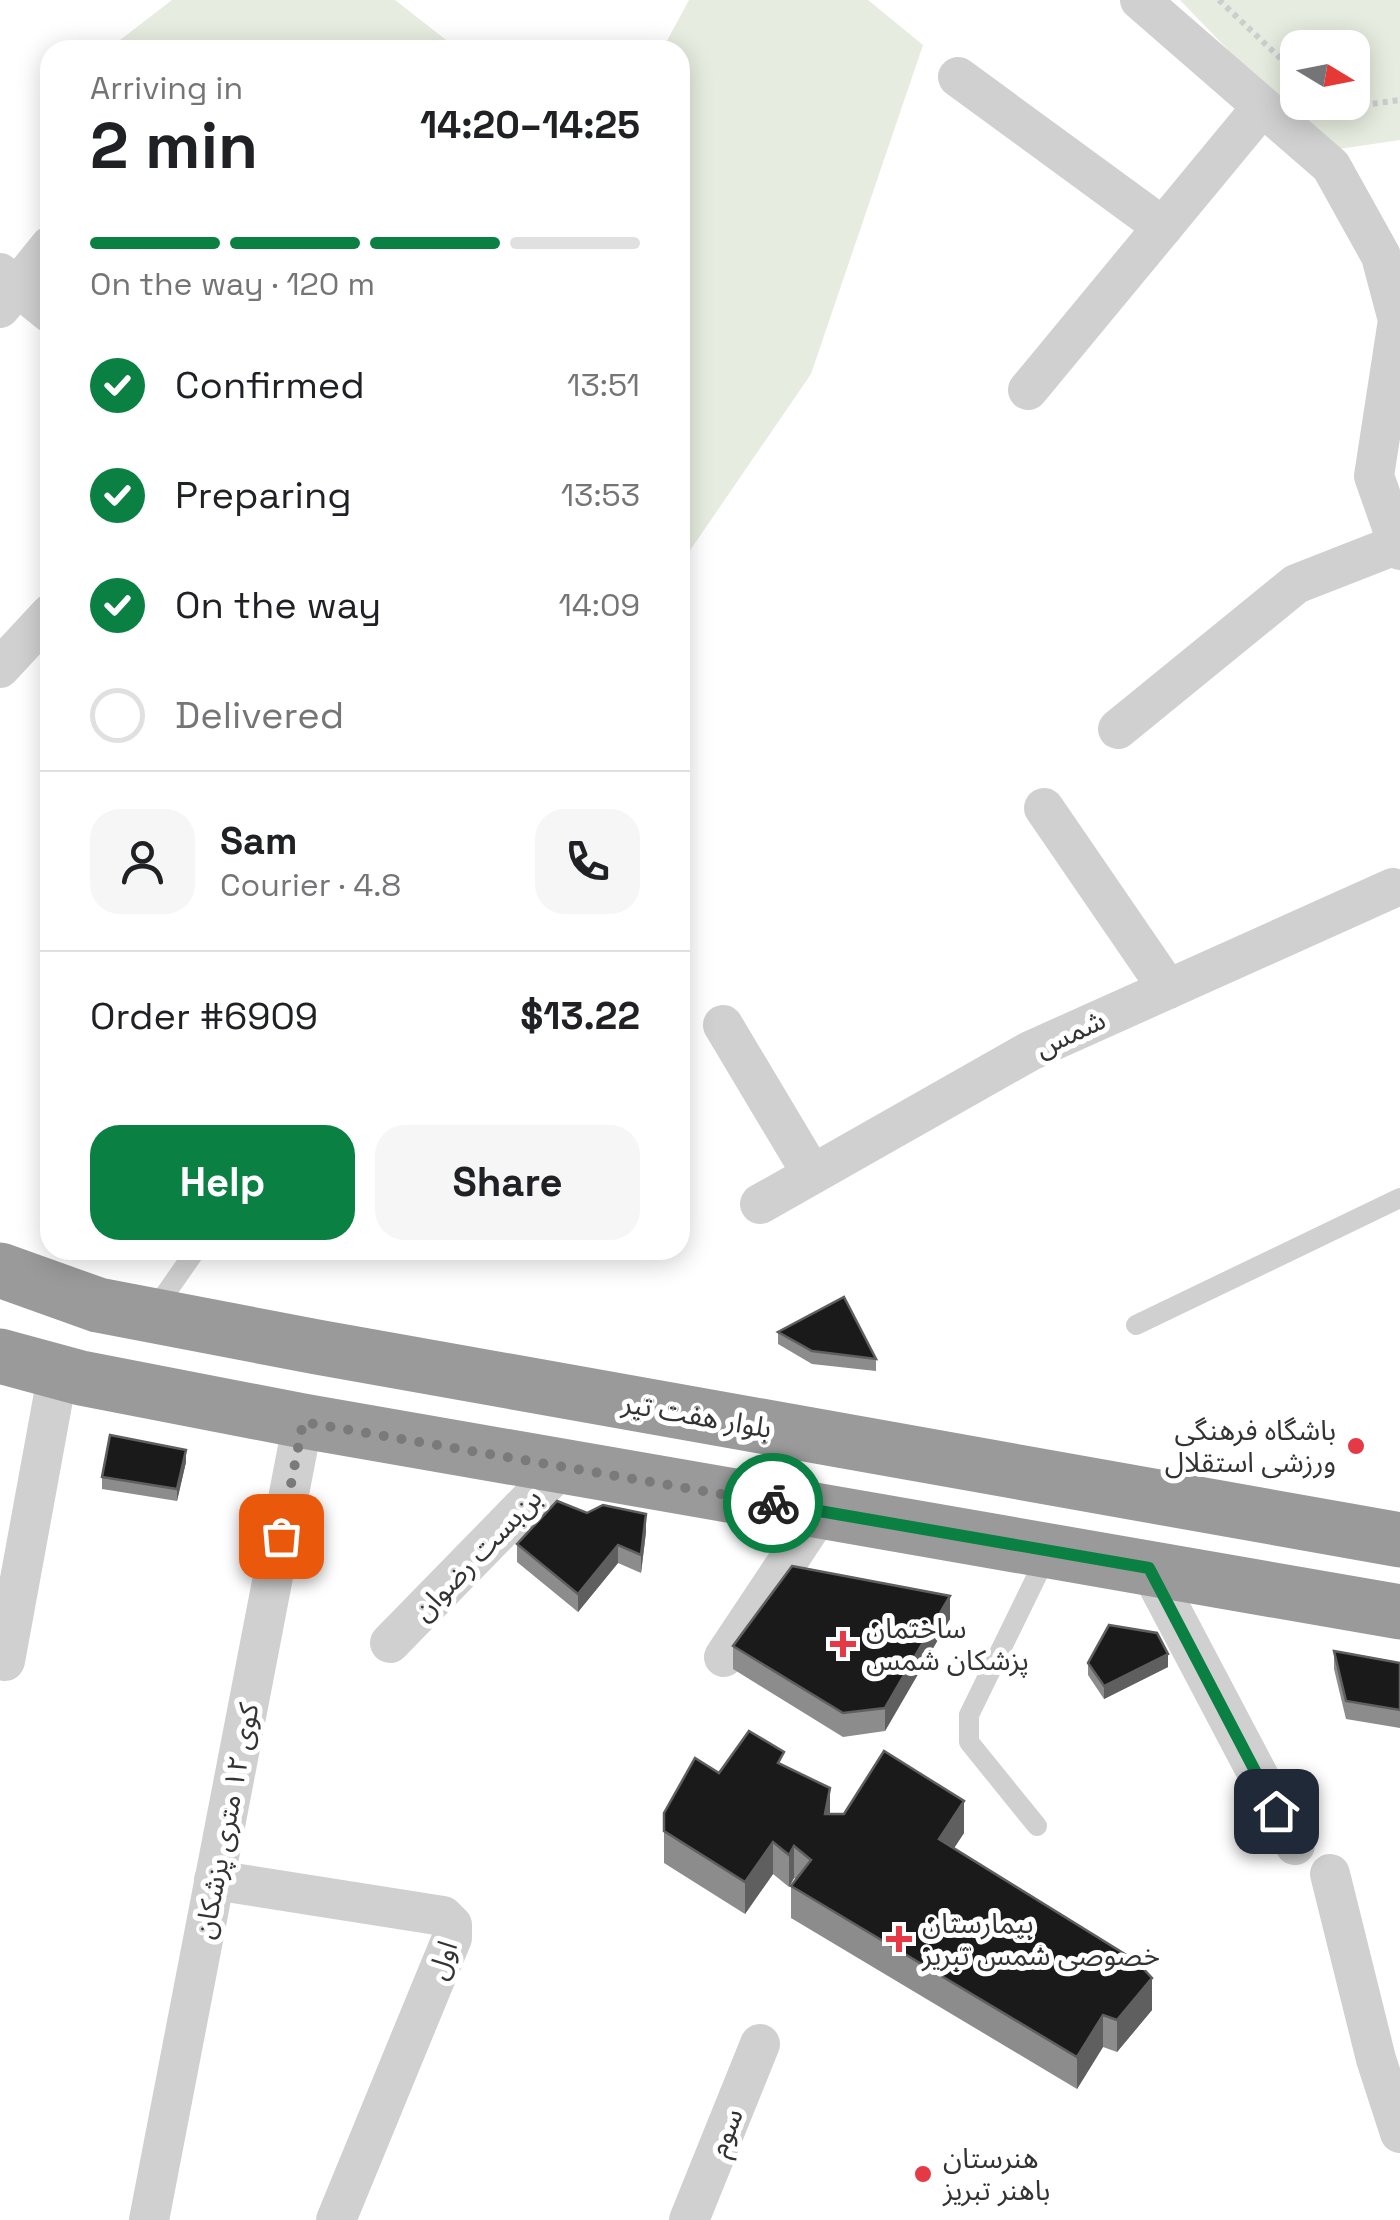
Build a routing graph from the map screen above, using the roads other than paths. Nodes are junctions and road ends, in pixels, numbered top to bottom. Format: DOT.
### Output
graph roads {
  1 [pos="1140,0"];
  2 [pos="958,77"];
  3 [pos="1262,107"];
  4 [pos="1163,228"];
  5 [pos="40,256"];
  6 [pos="6,289"];
  7 [pos="40,308"];
  8 [pos="1028,390"];
  9 [pos="1399,547"];
  10 [pos="40,625"];
  11 [pos="0,668"];
  12 [pos="1118,729"];
  13 [pos="1044,808"];
  14 [pos="1398,888"];
  15 [pos="1168,989"];
  16 [pos="723,1025"];
  17 [pos="812,1174"];
  18 [pos="1400,1198"];
  19 [pos="760,1204"];
  20 [pos="189,1260"];
  21 [pos="0,1270"];
  22 [pos="151,1315"];
  23 [pos="1136,1325"];
  24 [pos="0,1356"];
  25 [pos="58,1372"];
  26 [pos="303,1422"];
  27 [pos="563,1466"];
  28 [pos="822,1511"];
  29 [pos="1400,1540"];
  30 [pos="1049,1551"];
  31 [pos="1149,1568"];
  32 [pos="1400,1612"];
  33 [pos="390,1643"];
  34 [pos="724,1658"];
  35 [pos="5,1661"];
  36 [pos="1037,1826"];
  37 [pos="1295,1846"];
  38 [pos="1330,1874"];
  39 [pos="214,1880"];
  40 [pos="760,2044"];
  41 [pos="1388,2055"];
  42 [pos="1400,2134"];
  43 [pos="149,2220"];
  44 [pos="336,2220"];
  45 [pos="690,2220"];
  1 -- 3 [label="street"];
  2 -- 4 [label="street"];
  3 -- 4 [label="street"];
  3 -- 9 [label="street"];
  4 -- 8 [label="street"];
  5 -- 6 [label="street"];
  6 -- 7 [label="street"];
  9 -- 12 [label="street"];
  10 -- 11 [label="street"];
  13 -- 15 [label="street"];
  14 -- 15 [label="street, شمس"];
  15 -- 17 [label="street, شمس"];
  16 -- 17 [label="street"];
  17 -- 19 [label="street, شمس"];
  18 -- 23 [label="lane"];
  20 -- 22 [label="lane"];
  21 -- 22 [label="highway, بلوار هفت تیر"];
  22 -- 29 [label="highway, بلوار هفت تیر"];
  24 -- 25 [label="highway"];
  25 -- 26 [label="highway"];
  25 -- 35 [label="street"];
  26 -- 27 [label="highway"];
  26 -- 39 [label="street, کوی ۱۲ متری پزشکان"];
  27 -- 28 [label="highway"];
  27 -- 33 [label="street, بن‌بست رضوان"];
  28 -- 30 [label="highway"];
  28 -- 34 [label="street"];
  30 -- 31 [label="highway"];
  30 -- 36 [label="lane"];
  31 -- 32 [label="highway"];
  31 -- 37 [label="street"];
  38 -- 41 [label="street"];
  39 -- 43 [label="street, کوی ۱۲ متری پزشکان"];
  39 -- 44 [label="street, اول"];
  40 -- 45 [label="street, سوم"];
  41 -- 42 [label="street"];
}
